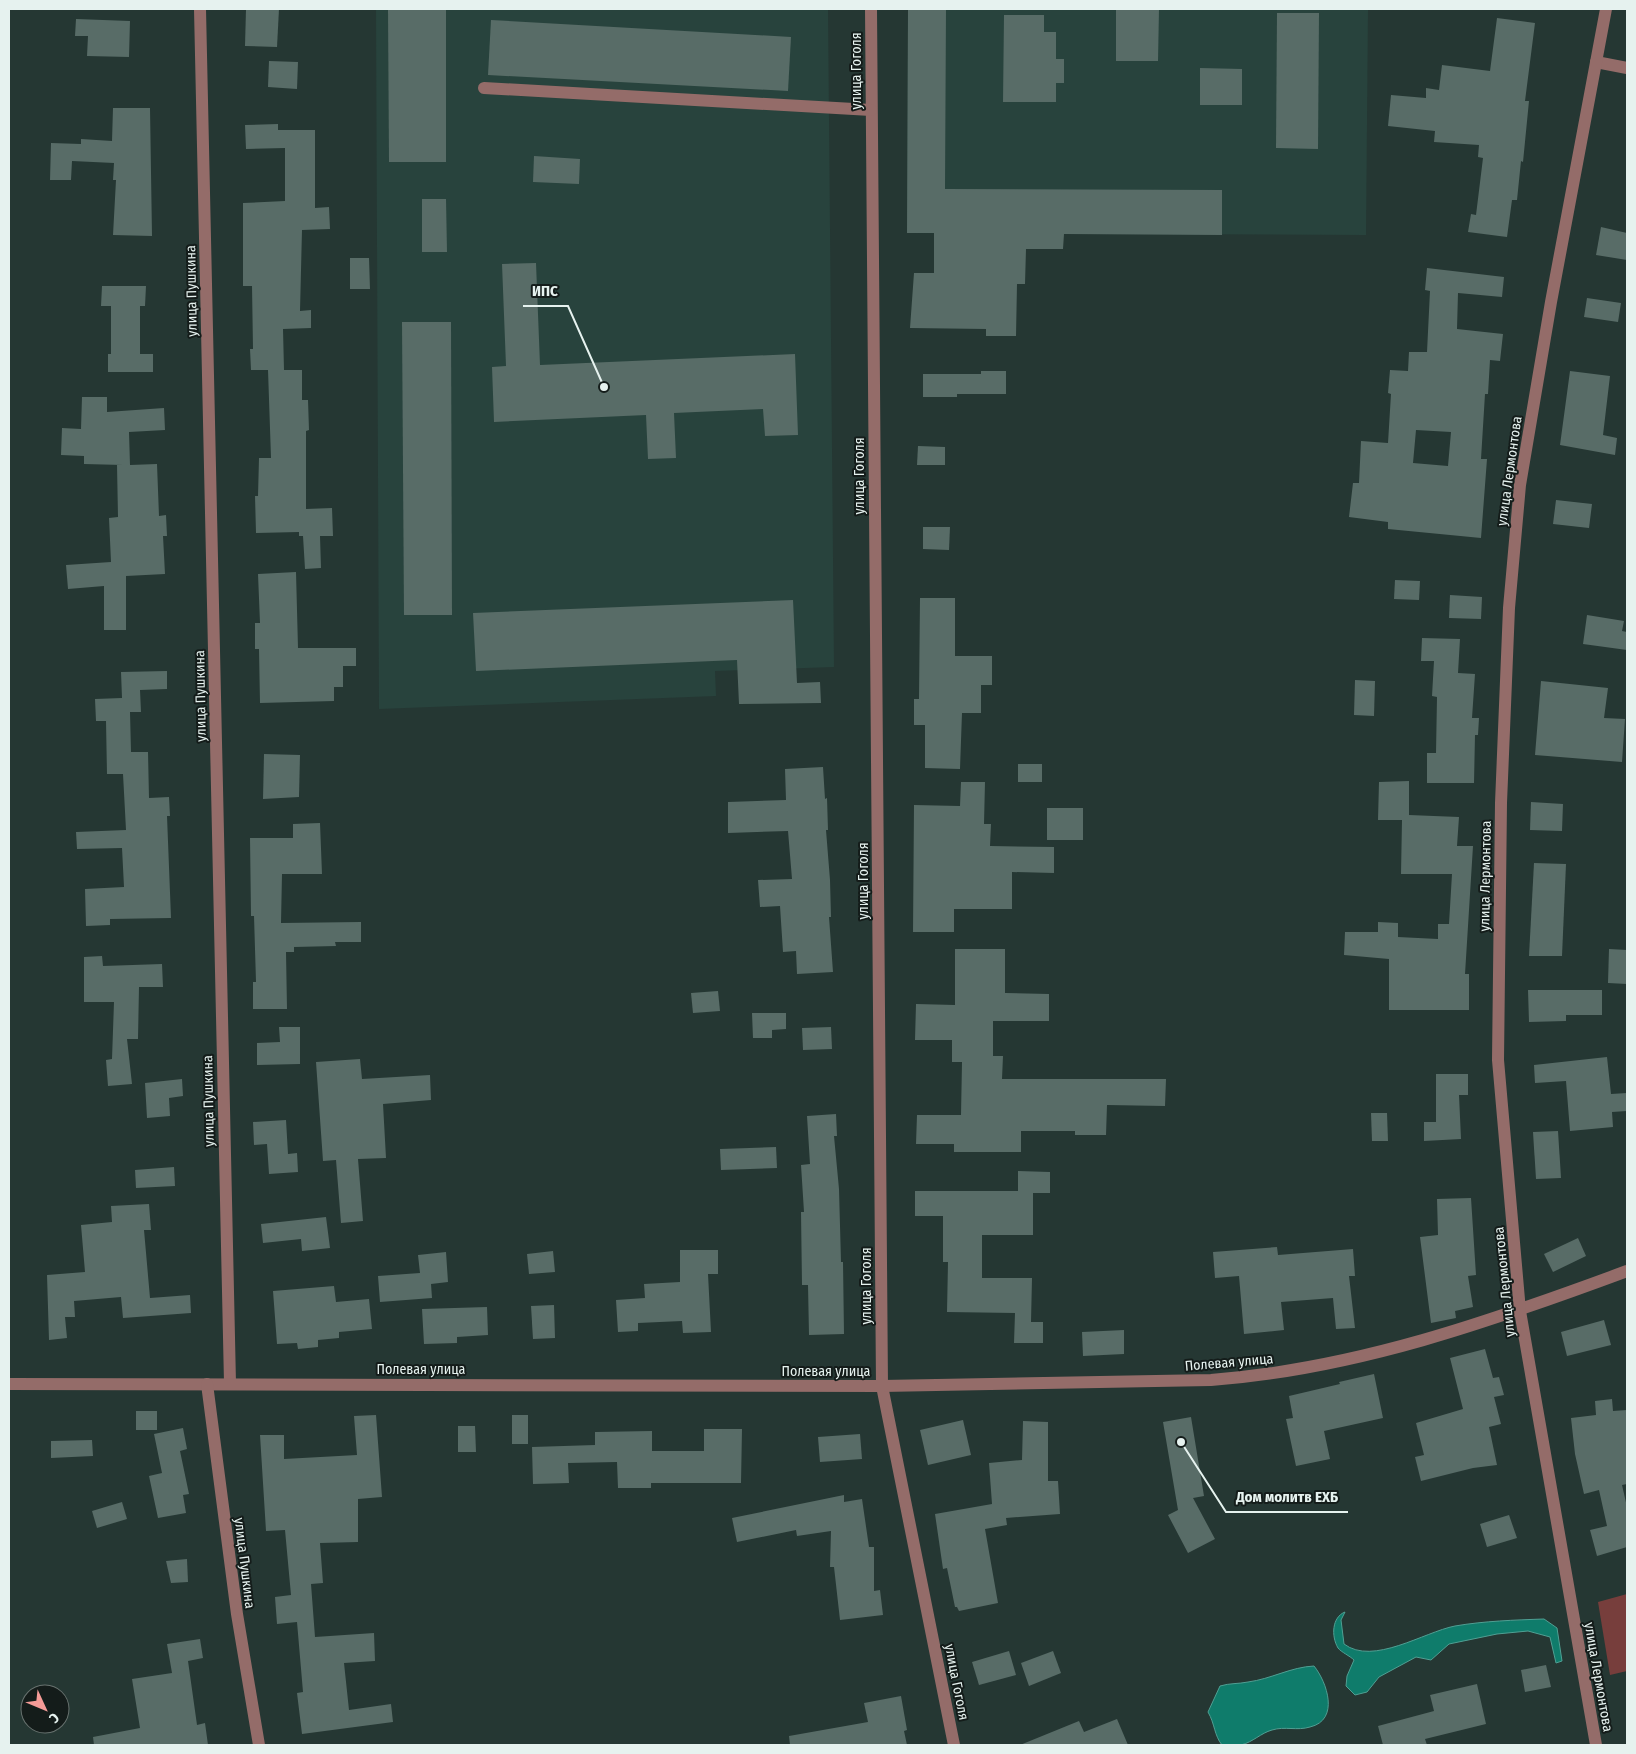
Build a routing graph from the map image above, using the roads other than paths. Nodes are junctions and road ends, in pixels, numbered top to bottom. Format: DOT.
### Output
graph roads {
  1 [pos="200,9"];
  2 [pos="870,9"];
  3 [pos="1606,9"];
  4 [pos="1596,62"];
  5 [pos="1627,68"];
  6 [pos="484,88"];
  7 [pos="871,110"];
  8 [pos="1627,1271"];
  9 [pos="1520,1311"];
  10 [pos="230,1383"];
  11 [pos="9,1384"];
  12 [pos="207,1384"];
  13 [pos="882,1386"];
  14 [pos="259,1745"];
  15 [pos="954,1745"];
  16 [pos="1596,1745"];
  1 -- 10 [label="street, улица Пушкина"];
  2 -- 7 [label="street, улица Гоголя"];
  3 -- 4 [label="street, улица Лермонтова"];
  4 -- 5 [label="street"];
  4 -- 9 [label="street, улица Лермонтова"];
  6 -- 7 [label="street"];
  7 -- 13 [label="street, улица Гоголя"];
  8 -- 9 [label="street, Полевая улица"];
  9 -- 13 [label="street, Полевая улица"];
  9 -- 16 [label="street, улица Лермонтова"];
  10 -- 12 [label="street, Полевая улица"];
  10 -- 13 [label="street, Полевая улица"];
  11 -- 12 [label="street, Полевая улица"];
  12 -- 14 [label="street, улица Пушкина"];
  13 -- 15 [label="street, улица Гоголя"];
}
